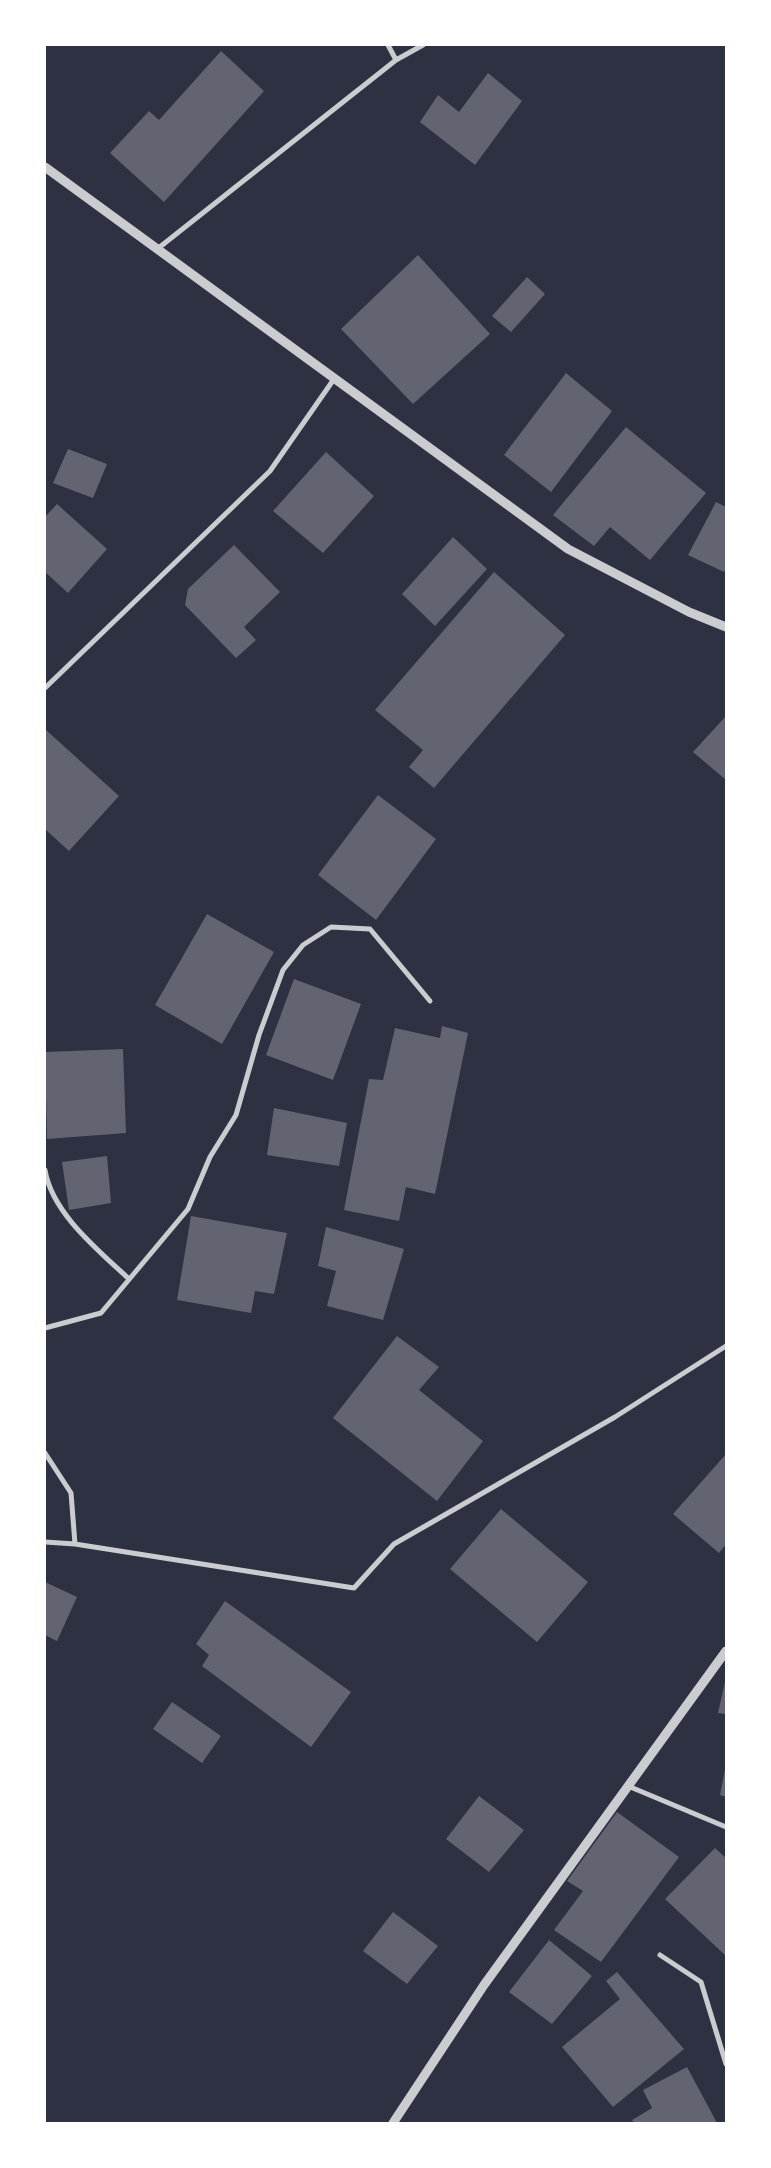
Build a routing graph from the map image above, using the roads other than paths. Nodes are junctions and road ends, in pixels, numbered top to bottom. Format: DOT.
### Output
graph roads {
  1 [pos="388,45"];
  2 [pos="423,45"];
  3 [pos="396,60"];
  4 [pos="45,167"];
  5 [pos="156,250"];
  6 [pos="334,379"];
  7 [pos="726,627"];
  8 [pos="45,688"];
  9 [pos="430,1001"];
  10 [pos="45,1170"];
  11 [pos="129,1279"];
  12 [pos="45,1328"];
  13 [pos="726,1346"];
  14 [pos="45,1453"];
  15 [pos="45,1542"];
  16 [pos="75,1544"];
  17 [pos="726,1651"];
  18 [pos="628,1786"];
  19 [pos="726,1827"];
  20 [pos="660,1955"];
  21 [pos="726,2064"];
  22 [pos="393,2123"];
  1 -- 3 [label="street"];
  2 -- 3 [label="street"];
  3 -- 5 [label="street"];
  4 -- 5 [label="street"];
  5 -- 6 [label="street"];
  6 -- 7 [label="street"];
  6 -- 8 [label="street"];
  9 -- 11 [label="street"];
  10 -- 11 [label="street"];
  11 -- 12 [label="street"];
  13 -- 16 [label="street"];
  14 -- 16 [label="street"];
  15 -- 16 [label="street"];
  17 -- 18 [label="street"];
  18 -- 19 [label="street"];
  18 -- 22 [label="street"];
  20 -- 21 [label="street"];
}
